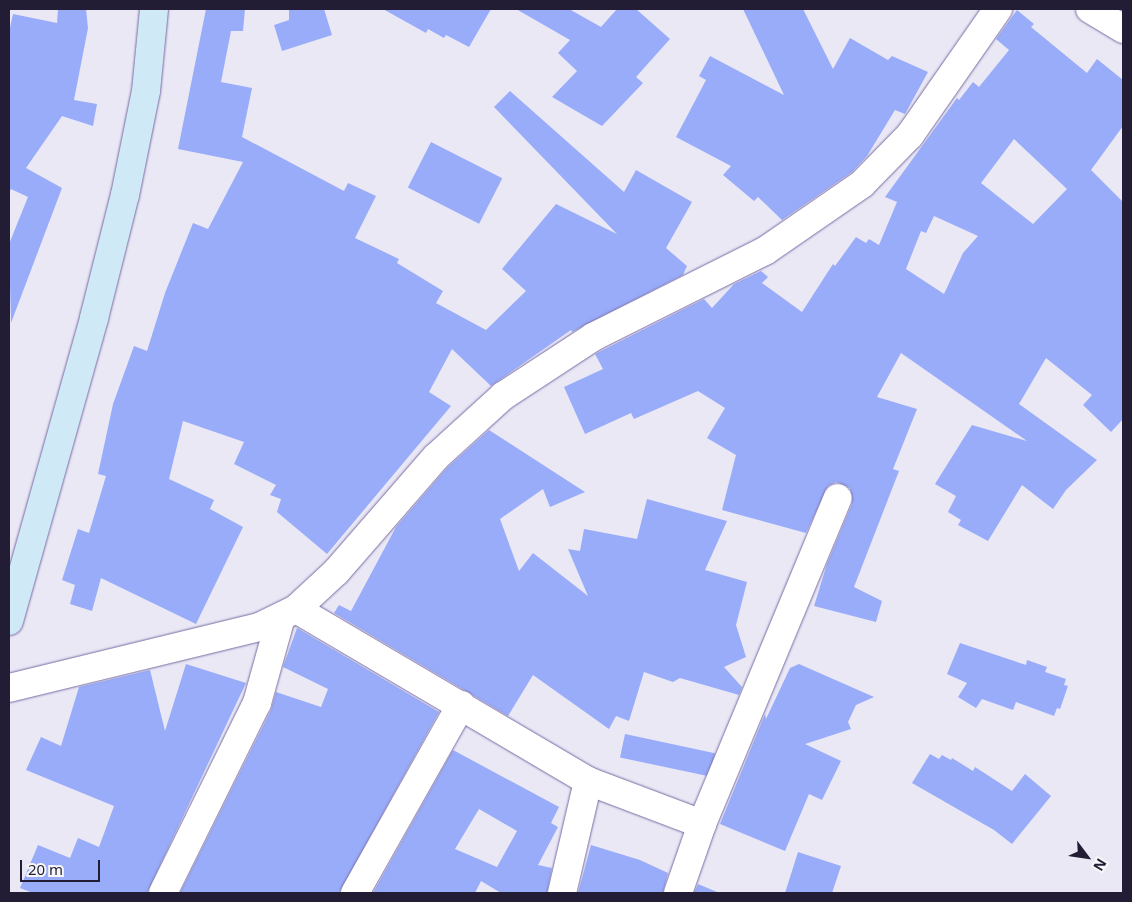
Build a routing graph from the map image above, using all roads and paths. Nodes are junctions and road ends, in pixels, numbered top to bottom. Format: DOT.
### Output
graph roads {
  1 [pos="154,9"];
  2 [pos="998,9"];
  3 [pos="1090,9"];
  4 [pos="1123,29"];
  5 [pos="838,498"];
  6 [pos="288,613"];
  7 [pos="9,621"];
  8 [pos="9,688"];
  9 [pos="461,705"];
  10 [pos="588,781"];
  11 [pos="702,824"];
  12 [pos="163,893"];
  13 [pos="355,893"];
  14 [pos="562,893"];
  15 [pos="678,893"];
  1 -- 7 [label="main road"];
  2 -- 6 [label="street"];
  3 -- 4 [label="street"];
  5 -- 11 [label="street"];
  6 -- 8 [label="street"];
  6 -- 9 [label="street"];
  6 -- 12 [label="street"];
  9 -- 10 [label="street"];
  9 -- 13 [label="street"];
  10 -- 11 [label="street"];
  10 -- 14 [label="street"];
  11 -- 15 [label="street"];
}
